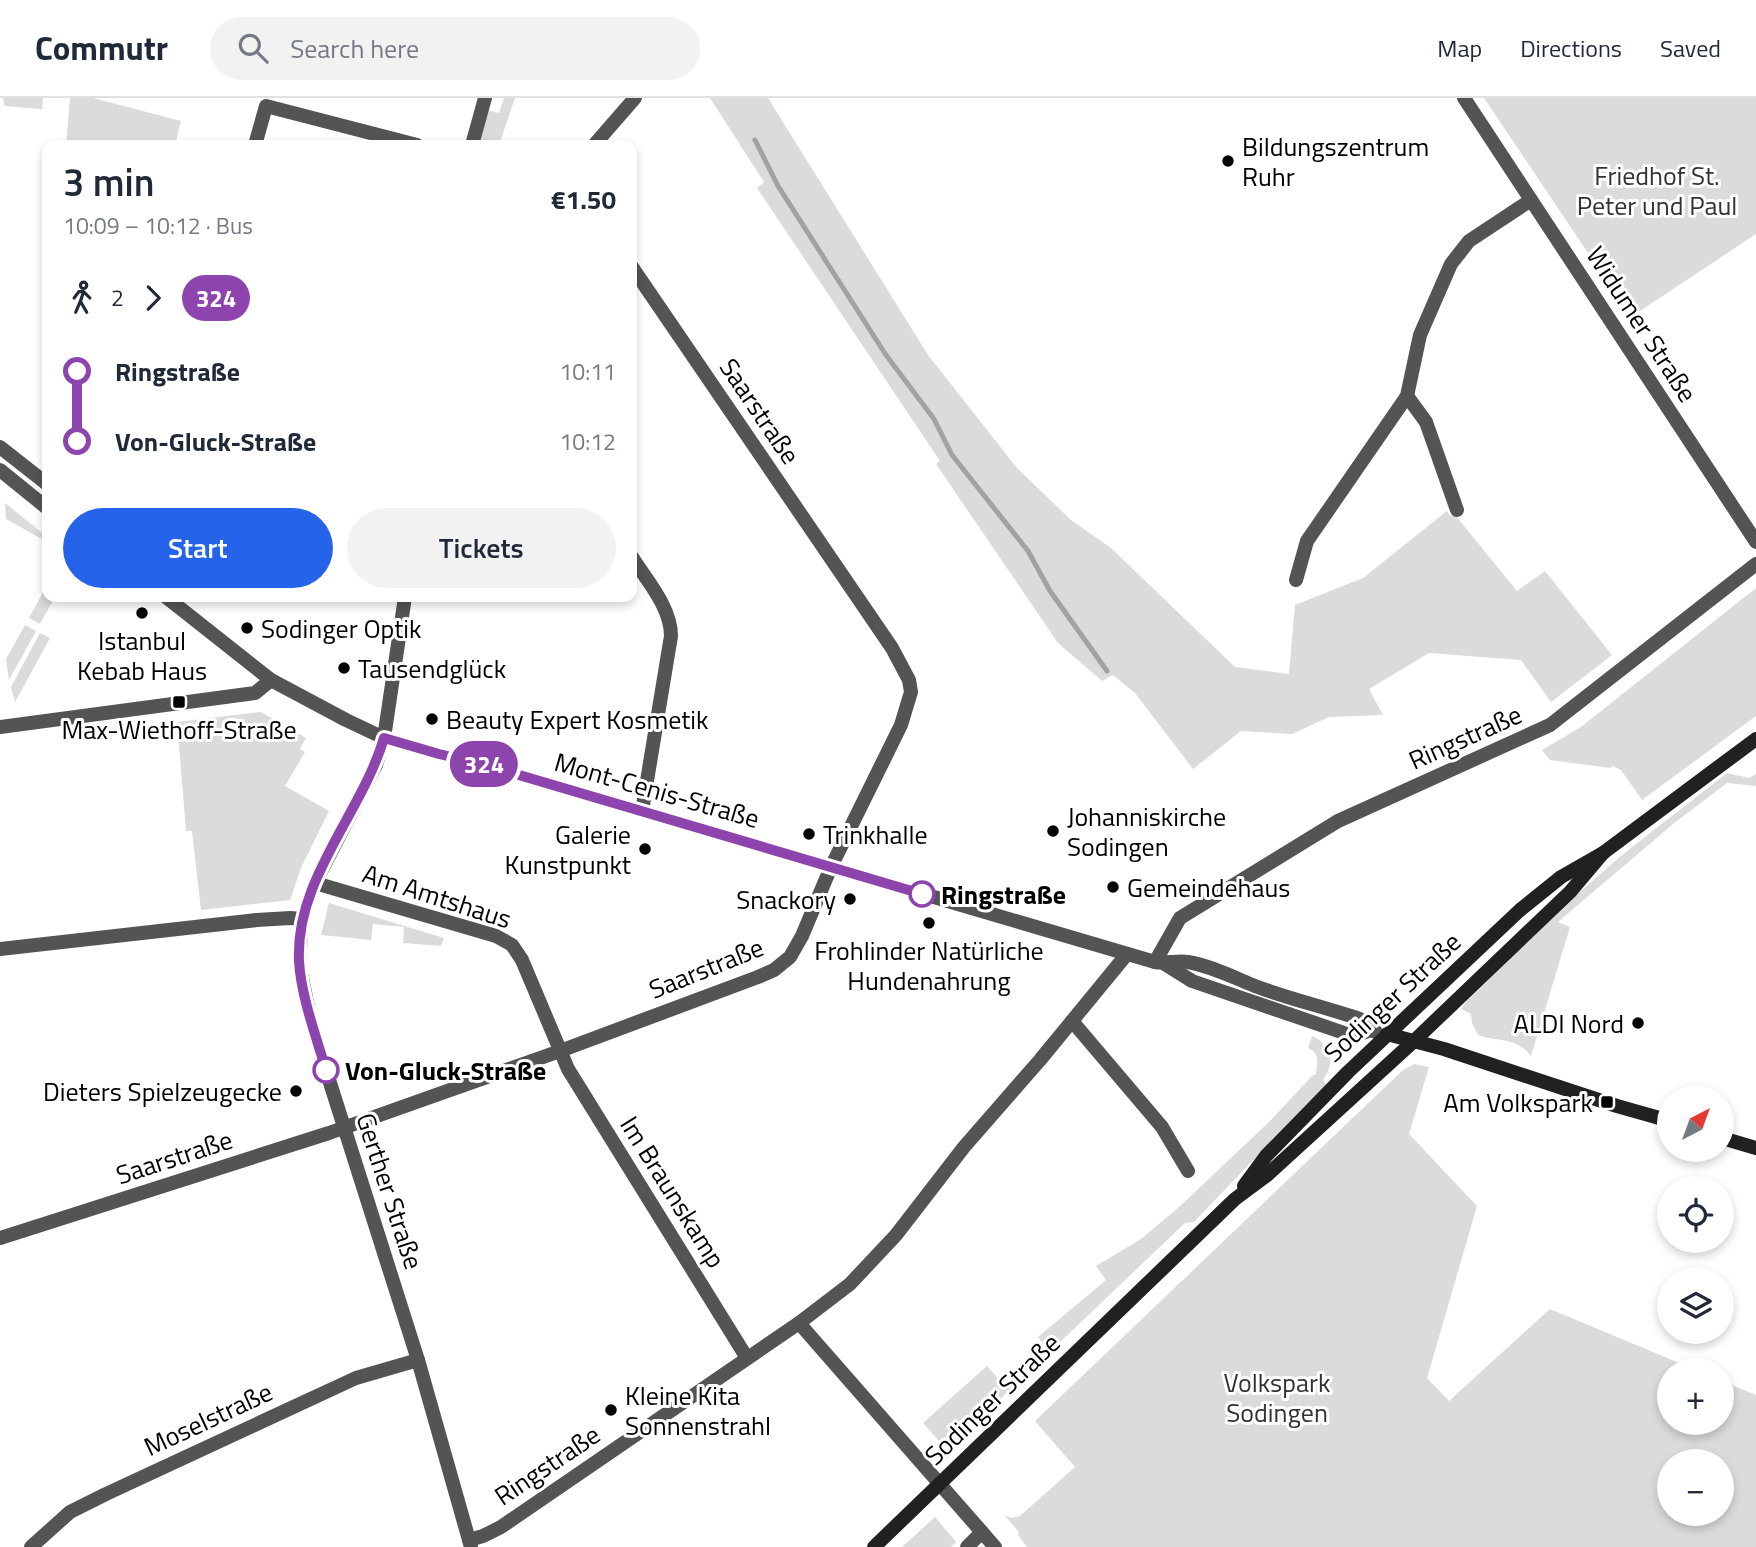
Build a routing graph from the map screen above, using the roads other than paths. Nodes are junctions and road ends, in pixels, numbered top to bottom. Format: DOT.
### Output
graph roads {
  1 [pos="485,98"];
  2 [pos="635,98"];
  3 [pos="1464,98"];
  4 [pos="256,140"];
  5 [pos="398,140"];
  6 [pos="473,140"];
  7 [pos="598,140"];
  8 [pos="1531,200"];
  9 [pos="637,274"];
  10 [pos="1407,396"];
  11 [pos="0,447"];
  12 [pos="0,470"];
  13 [pos="42,480"];
  14 [pos="42,504"];
  15 [pos="1457,510"];
  16 [pos="1756,542"];
  17 [pos="1756,564"];
  18 [pos="637,565"];
  19 [pos="1296,580"];
  20 [pos="172,602"];
  21 [pos="404,602"];
  22 [pos="271,680"];
  23 [pos="0,727"];
  24 [pos="384,738"];
  25 [pos="1756,738"];
  26 [pos="642,811"];
  27 [pos="1603,853"];
  28 [pos="831,867"];
  29 [pos="315,883"];
  30 [pos="302,919"];
  31 [pos="0,949"];
  32 [pos="1127,954"];
  33 [pos="1160,963"];
  34 [pos="1072,1021"];
  35 [pos="1387,1034"];
  36 [pos="1415,1040"];
  37 [pos="560,1051"];
  38 [pos="1657,1117"];
  39 [pos="343,1128"];
  40 [pos="1734,1141"];
  41 [pos="1756,1147"];
  42 [pos="1188,1171"];
  43 [pos="1235,1199"];
  44 [pos="0,1238"];
  45 [pos="799,1322"];
  46 [pos="747,1358"];
  47 [pos="418,1360"];
  48 [pos="939,1483"];
  49 [pos="982,1532"];
  50 [pos="470,1544"];
  51 [pos="31,1547"];
  52 [pos="874,1547"];
  53 [pos="967,1547"];
  54 [pos="995,1547"];
  1 -- 6 [label="street"];
  2 -- 7 [label="street"];
  3 -- 8 [label="street, Widumer Straße"];
  4 -- 5 [label="street"];
  8 -- 10 [label="street"];
  8 -- 16 [label="street, Widumer Straße"];
  9 -- 28 [label="street, Saarstraße"];
  10 -- 15 [label="street"];
  10 -- 19 [label="street"];
  11 -- 13 [label="street"];
  12 -- 14 [label="street"];
  17 -- 33 [label="street, Ringstraße"];
  18 -- 26 [label="street"];
  20 -- 22 [label="street, Mont-Cenis-Straße"];
  21 -- 24 [label="street, Gerther Straße"];
  22 -- 23 [label="street"];
  22 -- 24 [label="street, Mont-Cenis-Straße"];
  24 -- 26 [label="street, Mont-Cenis-Straße"];
  24 -- 29 [label="street, Gerther Straße"];
  25 -- 27 [label="main road, Sodinger Straße"];
  26 -- 28 [label="street, Mont-Cenis-Straße"];
  27 -- 35 [label="main road, Sodinger Straße"];
  27 -- 36 [label="main road, Sodinger Straße"];
  28 -- 32 [label="street, Mont-Cenis-Straße"];
  28 -- 37 [label="street, Saarstraße"];
  29 -- 30 [label="street, Gerther Straße"];
  29 -- 37 [label="street, Am Amtshaus"];
  30 -- 31 [label="street"];
  30 -- 39 [label="street, Gerther Straße"];
  32 -- 33 [label="street, Mont-Cenis-Straße"];
  32 -- 34 [label="street, Ringstraße"];
  33 -- 35 [label="street, Mont-Cenis-Straße"];
  34 -- 42 [label="street"];
  34 -- 45 [label="street, Ringstraße"];
  35 -- 36 [label="main road, Mont-Cenis-Straße"];
  35 -- 43 [label="main road, Sodinger Straße"];
  36 -- 38 [label="main road, Mont-Cenis-Straße"];
  36 -- 43 [label="main road, Sodinger Straße"];
  37 -- 39 [label="street, Saarstraße"];
  37 -- 46 [label="street, Im Braunskamp"];
  39 -- 44 [label="street, Saarstraße"];
  39 -- 47 [label="street, Gerther Straße"];
  40 -- 41 [label="main road"];
  43 -- 48 [label="main road, Sodinger Straße"];
  45 -- 46 [label="street, Ringstraße"];
  45 -- 48 [label="street"];
  46 -- 50 [label="street, Ringstraße"];
  47 -- 50 [label="street, Gerther Straße"];
  47 -- 51 [label="street, Moselstraße"];
  48 -- 49 [label="street"];
  48 -- 52 [label="main road, Sodinger Straße"];
  49 -- 53 [label="street"];
  49 -- 54 [label="street"];
}
